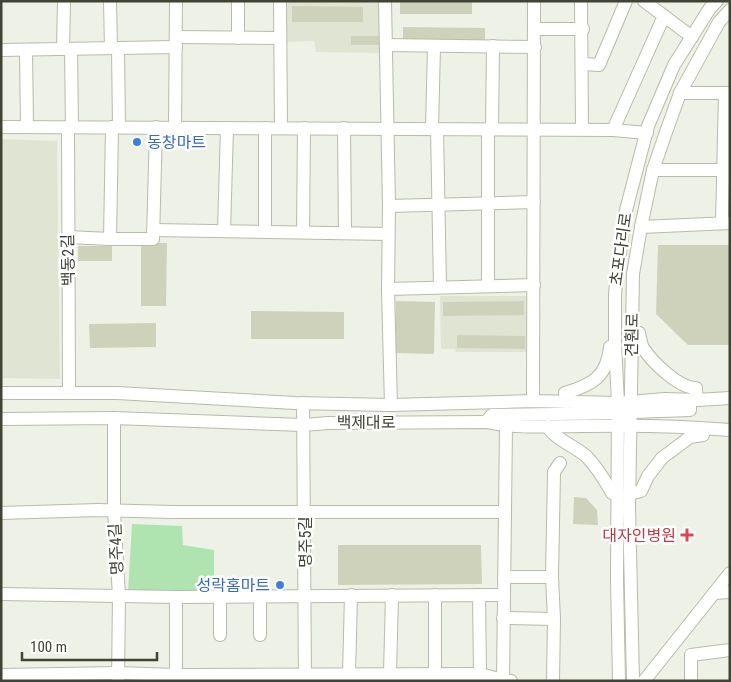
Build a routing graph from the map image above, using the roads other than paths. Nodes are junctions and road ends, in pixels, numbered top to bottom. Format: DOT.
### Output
graph roads {
  1 [pos="64,1"];
  2 [pos="110,1"];
  3 [pos="176,1"];
  4 [pos="238,1"];
  5 [pos="280,1"];
  6 [pos="385,1"];
  7 [pos="534,1"];
  8 [pos="582,1"];
  9 [pos="626,1"];
  10 [pos="644,1"];
  11 [pos="717,1"];
  12 [pos="730,10"];
  13 [pos="708,12"];
  14 [pos="664,16"];
  15 [pos="724,24"];
  16 [pos="535,29"];
  17 [pos="583,29"];
  18 [pos="692,37"];
  19 [pos="238,38"];
  20 [pos="280,38"];
  21 [pos="176,42"];
  22 [pos="386,45"];
  23 [pos="434,46"];
  24 [pos="493,46"];
  25 [pos="534,47"];
  26 [pos="114,48"];
  27 [pos="67,49"];
  28 [pos="1,50"];
  29 [pos="26,50"];
  30 [pos="583,64"];
  31 [pos="680,93"];
  32 [pos="727,93"];
  33 [pos="1,126"];
  34 [pos="27,127"];
  35 [pos="70,127"];
  36 [pos="116,127"];
  37 [pos="156,127"];
  38 [pos="175,127"];
  39 [pos="227,128"];
  40 [pos="265,128"];
  41 [pos="281,128"];
  42 [pos="304,128"];
  43 [pos="344,128"];
  44 [pos="386,128"];
  45 [pos="434,129"];
  46 [pos="490,129"];
  47 [pos="534,129"];
  48 [pos="582,129"];
  49 [pos="613,130"];
  50 [pos="646,133"];
  51 [pos="654,170"];
  52 [pos="727,170"];
  53 [pos="534,202"];
  54 [pos="438,204"];
  55 [pos="488,204"];
  56 [pos="389,206"];
  57 [pos="726,223"];
  58 [pos="641,227"];
  59 [pos="153,230"];
  60 [pos="224,231"];
  61 [pos="265,232"];
  62 [pos="303,232"];
  63 [pos="345,233"];
  64 [pos="388,234"];
  65 [pos="68,237"];
  66 [pos="110,238"];
  67 [pos="534,285"];
  68 [pos="488,286"];
  69 [pos="440,288"];
  70 [pos="388,289"];
  71 [pos="632,333"];
  72 [pos="615,344"];
  73 [pos="1,393"];
  74 [pos="69,393"];
  75 [pos="730,398"];
  76 [pos="694,400"];
  77 [pos="533,401"];
  78 [pos="566,402"];
  79 [pos="303,403"];
  80 [pos="391,405"];
  81 [pos="632,407"];
  82 [pos="618,414"];
  83 [pos="114,418"];
  84 [pos="1,419"];
  85 [pos="486,422"];
  86 [pos="303,425"];
  87 [pos="506,426"];
  88 [pos="548,426"];
  89 [pos="631,426"];
  90 [pos="703,428"];
  91 [pos="730,430"];
  92 [pos="560,463"];
  93 [pos="624,493"];
  94 [pos="114,511"];
  95 [pos="305,512"];
  96 [pos="505,512"];
  97 [pos="1,513"];
  98 [pos="730,573"];
  99 [pos="504,577"];
  100 [pos="552,577"];
  101 [pos="730,592"];
  102 [pos="714,593"];
  103 [pos="1,594"];
  104 [pos="260,595"];
  105 [pos="305,595"];
  106 [pos="351,595"];
  107 [pos="392,595"];
  108 [pos="435,595"];
  109 [pos="479,595"];
  110 [pos="503,595"];
  111 [pos="119,596"];
  112 [pos="220,596"];
  113 [pos="176,597"];
  114 [pos="503,618"];
  115 [pos="554,619"];
  116 [pos="220,635"];
  117 [pos="260,635"];
  118 [pos="674,644"];
  119 [pos="730,650"];
  120 [pos="691,655"];
  121 [pos="390,674"];
  122 [pos="434,674"];
  123 [pos="480,674"];
  124 [pos="1,675"];
  125 [pos="176,675"];
  126 [pos="118,677"];
  127 [pos="354,677"];
  128 [pos="305,678"];
  129 [pos="405,678"];
  130 [pos="456,678"];
  131 [pos="503,681"];
  132 [pos="511,681"];
  133 [pos="553,681"];
  134 [pos="618,681"];
  135 [pos="633,681"];
  136 [pos="644,681"];
  137 [pos="691,681"];
  1 -- 27 [label="street, 백동2길"];
  2 -- 26 [label="street"];
  3 -- 21 [label="street"];
  4 -- 19 [label="street"];
  5 -- 20 [label="street"];
  6 -- 22 [label="street"];
  7 -- 16 [label="street"];
  8 -- 17 [label="street"];
  9 -- 30 [label="street"];
  10 -- 14 [label="street"];
  11 -- 13 [label="street, 초포다리로"];
  12 -- 15 [label="street, 견훤로"];
  13 -- 15 [label="street"];
  13 -- 18 [label="street, 초포다리로"];
  14 -- 18 [label="street"];
  14 -- 49 [label="street"];
  15 -- 31 [label="street, 견훤로"];
  16 -- 17 [label="street"];
  16 -- 25 [label="street"];
  17 -- 30 [label="street"];
  18 -- 50 [label="street, 초포다리로"];
  19 -- 20 [label="street"];
  19 -- 21 [label="street"];
  20 -- 41 [label="street"];
  21 -- 26 [label="street"];
  21 -- 38 [label="street"];
  22 -- 23 [label="street"];
  22 -- 44 [label="street"];
  23 -- 24 [label="street"];
  23 -- 45 [label="street"];
  24 -- 25 [label="street"];
  24 -- 46 [label="street"];
  25 -- 47 [label="street"];
  26 -- 27 [label="street"];
  26 -- 36 [label="street"];
  27 -- 29 [label="street"];
  27 -- 35 [label="street, 백동2길"];
  28 -- 29 [label="street"];
  29 -- 34 [label="street"];
  30 -- 48 [label="street"];
  31 -- 32 [label="street"];
  31 -- 51 [label="street, 견훤로"];
  32 -- 52 [label="street"];
  33 -- 34 [label="street"];
  34 -- 35 [label="street"];
  35 -- 36 [label="street"];
  35 -- 65 [label="street, 백동2길"];
  36 -- 37 [label="street"];
  36 -- 66 [label="street"];
  37 -- 38 [label="street"];
  37 -- 59 [label="street"];
  38 -- 39 [label="street"];
  39 -- 40 [label="street"];
  39 -- 60 [label="street"];
  40 -- 41 [label="street"];
  40 -- 61 [label="street"];
  41 -- 42 [label="street"];
  42 -- 43 [label="street"];
  42 -- 62 [label="street"];
  43 -- 44 [label="street"];
  43 -- 63 [label="street"];
  44 -- 45 [label="street"];
  44 -- 56 [label="street"];
  45 -- 46 [label="street"];
  45 -- 54 [label="street"];
  46 -- 47 [label="street"];
  46 -- 55 [label="street"];
  47 -- 48 [label="street"];
  47 -- 53 [label="street"];
  48 -- 49 [label="street"];
  49 -- 50 [label="street"];
  50 -- 72 [label="street, 초포다리로"];
  51 -- 52 [label="street"];
  51 -- 58 [label="street, 견훤로"];
  52 -- 57 [label="street"];
  53 -- 55 [label="street"];
  53 -- 67 [label="street"];
  54 -- 55 [label="street"];
  54 -- 56 [label="street"];
  54 -- 69 [label="street"];
  55 -- 68 [label="street"];
  56 -- 64 [label="street"];
  57 -- 58 [label="street"];
  58 -- 71 [label="street, 견훤로"];
  59 -- 60 [label="street"];
  59 -- 66 [label="street"];
  60 -- 61 [label="street"];
  61 -- 62 [label="street"];
  62 -- 63 [label="street"];
  63 -- 64 [label="street"];
  64 -- 70 [label="street"];
  65 -- 66 [label="street"];
  65 -- 74 [label="street, 백동2길"];
  67 -- 68 [label="street"];
  67 -- 77 [label="street"];
  68 -- 69 [label="street"];
  69 -- 70 [label="street"];
  70 -- 80 [label="street"];
  71 -- 76 [label="street"];
  71 -- 81 [label="street, 견훤로"];
  72 -- 78 [label="street"];
  72 -- 82 [label="street, 초포다리로"];
  73 -- 74 [label="street, 백제대로"];
  74 -- 79 [label="street, 백제대로"];
  75 -- 76 [label="street, 백제대로"];
  76 -- 81 [label="street, 백제대로"];
  77 -- 78 [label="street, 백제대로"];
  77 -- 80 [label="street, 백제대로"];
  78 -- 82 [label="street, 백제대로"];
  79 -- 80 [label="street, 백제대로"];
  79 -- 86 [label="street, 명주5길"];
  81 -- 82 [label="street, 백제대로"];
  81 -- 82 [label="street"];
  81 -- 89 [label="street, 견훤로"];
  82 -- 85 [label="street"];
  82 -- 88 [label="street, 백제대로"];
  82 -- 89 [label="street, 백제대로"];
  82 -- 93 [label="street, 초포다리로"];
  83 -- 84 [label="street, 백제대로"];
  83 -- 86 [label="street, 백제대로"];
  83 -- 94 [label="street, 명주4길"];
  85 -- 86 [label="street, 백제대로"];
  85 -- 87 [label="street, 백제대로"];
  86 -- 95 [label="street, 명주5길"];
  87 -- 88 [label="street, 백제대로"];
  87 -- 96 [label="street"];
  88 -- 93 [label="street"];
  89 -- 90 [label="street, 백제대로"];
  89 -- 93 [label="street, 견훤로"];
  90 -- 91 [label="street, 백제대로"];
  90 -- 93 [label="street"];
  92 -- 100 [label="street"];
  93 -- 134 [label="street, 초포다리로"];
  93 -- 135 [label="street, 견훤로"];
  94 -- 95 [label="street"];
  94 -- 97 [label="street"];
  94 -- 111 [label="street, 명주4길"];
  95 -- 96 [label="street"];
  95 -- 105 [label="street, 명주5길"];
  96 -- 99 [label="street"];
  98 -- 102 [label="street"];
  99 -- 100 [label="street"];
  99 -- 110 [label="street"];
  100 -- 115 [label="street"];
  101 -- 102 [label="street"];
  102 -- 118 [label="street"];
  103 -- 111 [label="street"];
  104 -- 105 [label="street"];
  104 -- 112 [label="street"];
  104 -- 117 [label="street"];
  105 -- 106 [label="street"];
  105 -- 128 [label="street, 명주5길"];
  106 -- 107 [label="street"];
  106 -- 127 [label="street"];
  107 -- 108 [label="street"];
  107 -- 121 [label="street"];
  108 -- 109 [label="street"];
  108 -- 122 [label="street"];
  109 -- 110 [label="street"];
  109 -- 123 [label="street"];
  110 -- 114 [label="street"];
  111 -- 113 [label="street"];
  111 -- 126 [label="street, 명주4길"];
  112 -- 113 [label="street"];
  112 -- 116 [label="street"];
  113 -- 125 [label="street"];
  114 -- 115 [label="street"];
  114 -- 131 [label="street"];
  115 -- 133 [label="street"];
  118 -- 120 [label="street"];
  118 -- 136 [label="street"];
  119 -- 120 [label="street"];
  120 -- 137 [label="street"];
  121 -- 127 [label="street"];
  121 -- 129 [label="street"];
  122 -- 129 [label="street"];
  122 -- 130 [label="street"];
  123 -- 130 [label="street"];
  123 -- 131 [label="street"];
  124 -- 126 [label="street"];
  125 -- 126 [label="street"];
  125 -- 128 [label="street"];
  127 -- 128 [label="street"];
  131 -- 132 [label="street"];
}
